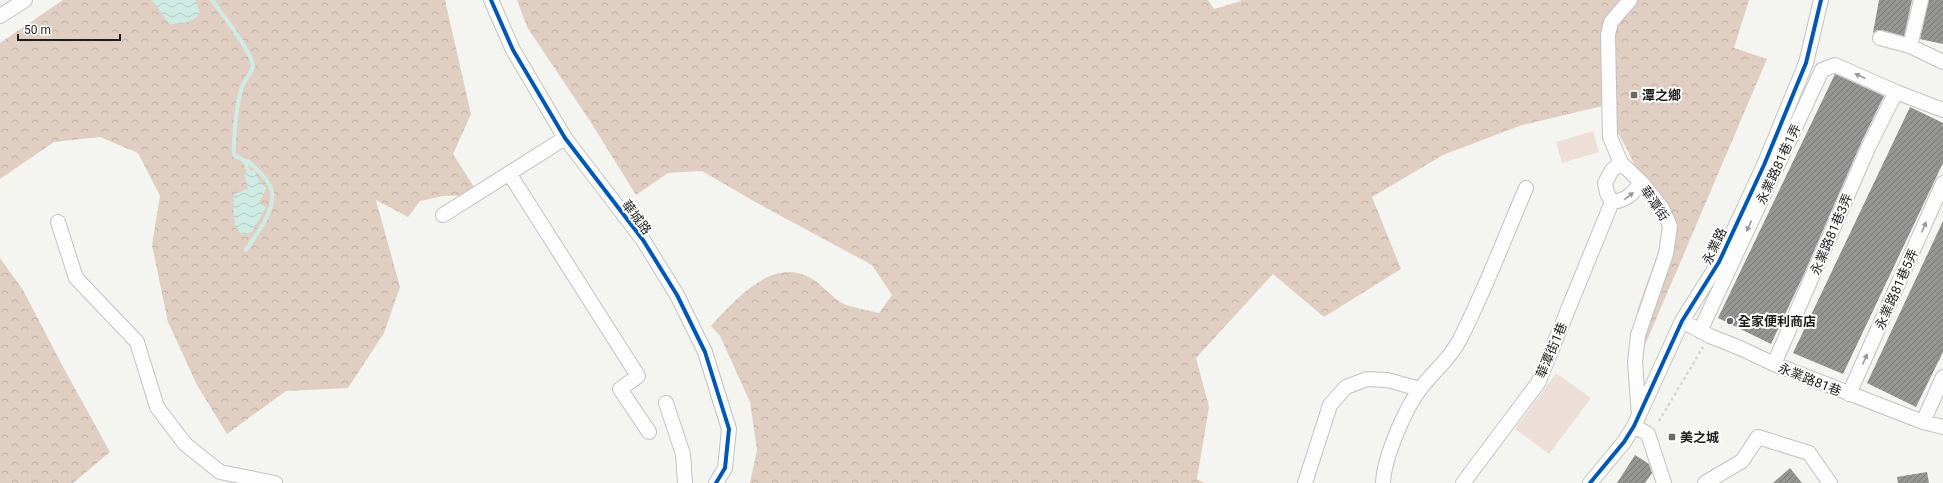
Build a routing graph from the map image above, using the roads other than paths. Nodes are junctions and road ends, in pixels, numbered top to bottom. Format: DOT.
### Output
graph roads {
  1 [pos="26,0"];
  2 [pos="491,0"];
  3 [pos="1630,0"];
  4 [pos="1821,0"];
  5 [pos="1921,0"];
  6 [pos="0,16"];
  7 [pos="1880,38"];
  8 [pos="1910,46"];
  9 [pos="1943,62"];
  10 [pos="1892,98"];
  11 [pos="1943,110"];
  12 [pos="565,138"];
  13 [pos="1621,163"];
  14 [pos="509,173"];
  15 [pos="1641,182"];
  16 [pos="1943,183"];
  17 [pos="1526,188"];
  18 [pos="1612,202"];
  19 [pos="443,215"];
  20 [pos="58,222"];
  21 [pos="1682,321"];
  22 [pos="1705,334"];
  23 [pos="1774,364"];
  24 [pos="1943,377"];
  25 [pos="1420,389"];
  26 [pos="1849,394"];
  27 [pos="666,403"];
  28 [pos="1637,422"];
  29 [pos="1924,422"];
  30 [pos="1943,427"];
  31 [pos="649,432"];
  32 [pos="275,483"];
  33 [pos="685,483"];
  34 [pos="716,483"];
  35 [pos="1305,483"];
  36 [pos="1383,483"];
  37 [pos="1463,483"];
  38 [pos="1590,483"];
  39 [pos="1664,483"];
  40 [pos="1705,483"];
  41 [pos="1830,483"];
  1 -- 6 [label="street"];
  2 -- 12 [label="street, 華城路"];
  3 -- 13 [label="street, 華潭街"];
  4 -- 21 [label="street, 永業路"];
  5 -- 8 [label="street"];
  7 -- 8 [label="street"];
  8 -- 9 [label="street"];
  10 -- 11 [label="street, 永業路81巷1弄"];
  10 -- 22 [label="street, 永業路81巷1弄, one-way"];
  10 -- 23 [label="street, 永業路81巷3弄"];
  12 -- 14 [label="street"];
  12 -- 34 [label="street, 華城路"];
  13 -- 15 [label="street, 華潭街"];
  13 -- 18 [label="street"];
  14 -- 19 [label="street"];
  14 -- 31 [label="street"];
  18 -- 15 [label="street, one-way"];
  15 -- 28 [label="street, 華潭街"];
  26 -- 16 [label="street, 永業路81巷5弄, one-way"];
  17 -- 25 [label="street"];
  18 -- 37 [label="street, 華潭街1巷"];
  20 -- 32 [label="street"];
  21 -- 22 [label="street, 永業路81巷"];
  21 -- 28 [label="street, 永業路"];
  22 -- 23 [label="street, 永業路81巷"];
  23 -- 26 [label="street, 永業路81巷"];
  24 -- 29 [label="street"];
  25 -- 35 [label="street"];
  25 -- 36 [label="street"];
  26 -- 29 [label="street, 永業路81巷"];
  27 -- 33 [label="street"];
  28 -- 38 [label="street, 永業路"];
  28 -- 39 [label="street"];
  29 -- 30 [label="street, 永業路81巷"];
  40 -- 41 [label="street"];
}
